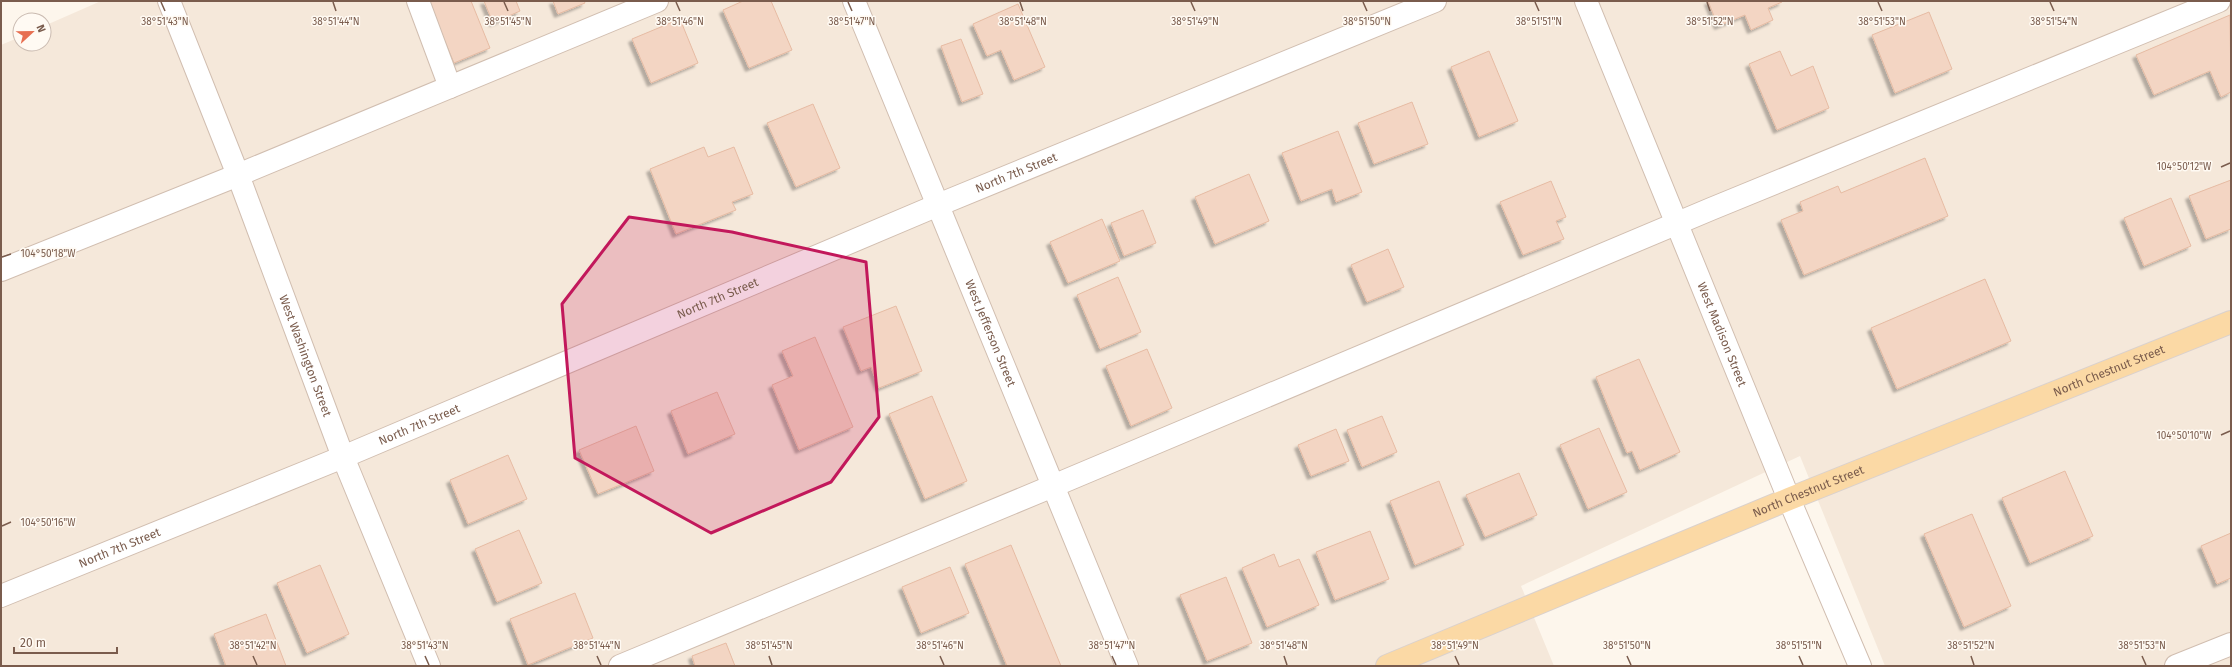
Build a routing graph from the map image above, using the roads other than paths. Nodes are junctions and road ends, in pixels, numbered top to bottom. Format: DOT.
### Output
graph roads {
  1 [pos="169,1"];
  2 [pos="418,1"];
  3 [pos="657,1"];
  4 [pos="854,1"];
  5 [pos="1434,1"];
  6 [pos="1586,1"];
  7 [pos="2219,1"];
  8 [pos="450,87"];
  9 [pos="238,176"];
  10 [pos="938,205"];
  11 [pos="1677,223"];
  12 [pos="1,270"];
  13 [pos="2231,322"];
  14 [pos="343,457"];
  15 [pos="1053,486"];
  16 [pos="1789,499"];
  17 [pos="1,596"];
  18 [pos="2231,644"];
  19 [pos="429,666"];
  20 [pos="620,666"];
  21 [pos="1127,666"];
  22 [pos="1387,666"];
  23 [pos="1860,666"];
  24 [pos="2176,666"];
  1 -- 9 [label="street, West Washington Street"];
  2 -- 8 [label="street"];
  3 -- 8 [label="street"];
  4 -- 10 [label="street, West Jefferson Street"];
  5 -- 10 [label="street, North 7th Street"];
  6 -- 11 [label="street, West Madison Street"];
  7 -- 11 [label="street"];
  8 -- 9 [label="street"];
  9 -- 12 [label="street"];
  9 -- 14 [label="street, West Washington Street"];
  10 -- 14 [label="street, North 7th Street"];
  10 -- 15 [label="street, West Jefferson Street"];
  11 -- 15 [label="street"];
  11 -- 16 [label="street, West Madison Street"];
  13 -- 16 [label="main road, North Chestnut Street"];
  14 -- 17 [label="street, North 7th Street"];
  14 -- 19 [label="street, West Washington Street"];
  15 -- 20 [label="street"];
  15 -- 21 [label="street, West Jefferson Street"];
  16 -- 22 [label="main road, North Chestnut Street"];
  16 -- 23 [label="street, West Madison Street"];
  18 -- 24 [label="street"];
}
